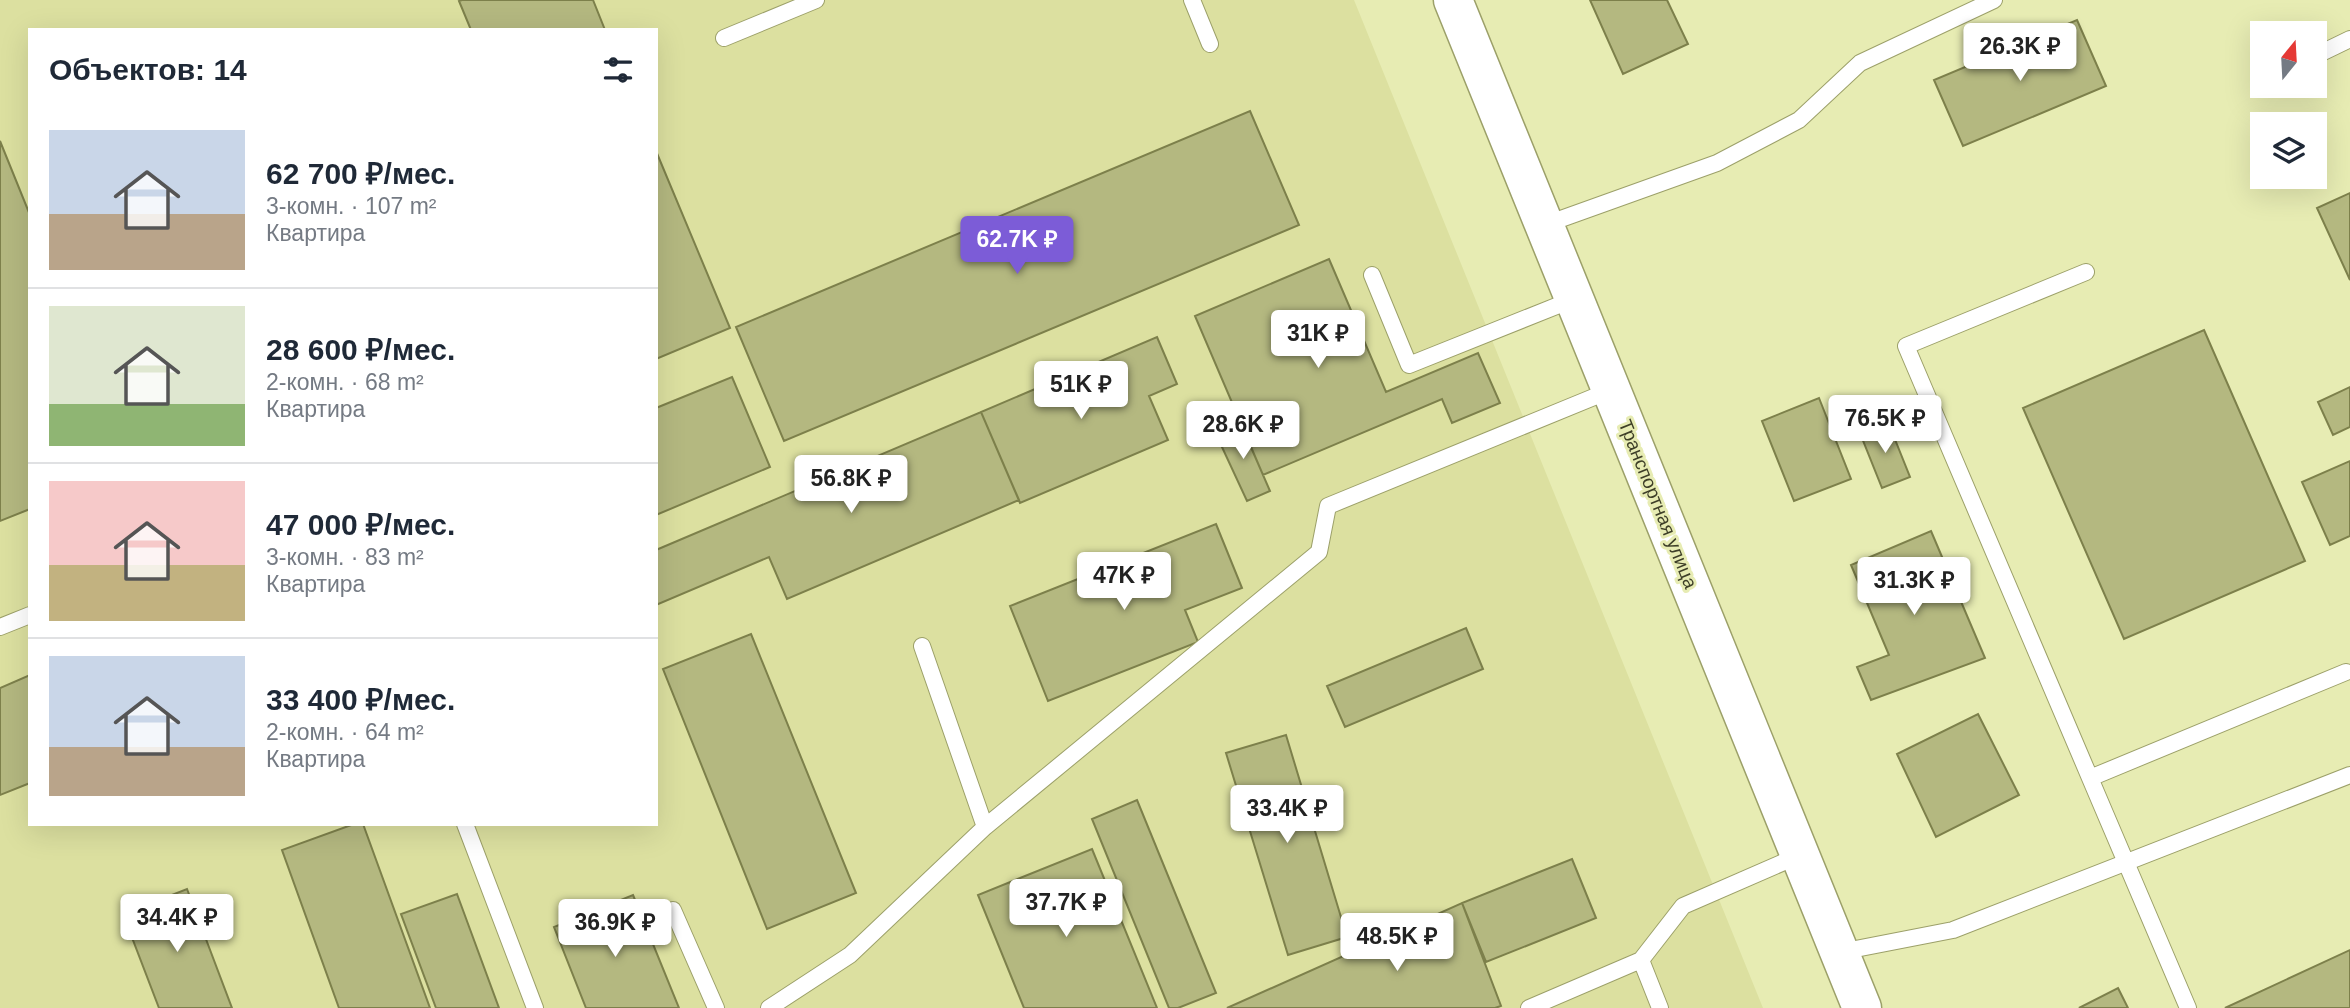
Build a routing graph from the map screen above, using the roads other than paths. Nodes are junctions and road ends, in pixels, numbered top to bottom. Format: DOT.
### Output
graph roads {
  1 [pos="816,0"];
  2 [pos="1192,0"];
  3 [pos="1452,0"];
  4 [pos="1994,0"];
  5 [pos="724,38"];
  6 [pos="2350,39"];
  7 [pos="1210,44"];
  8 [pos="2328,50"];
  9 [pos="1544,225"];
  10 [pos="2086,272"];
  11 [pos="1372,275"];
  12 [pos="1574,299"];
  13 [pos="1611,390"];
  14 [pos="28,616"];
  15 [pos="0,626"];
  16 [pos="922,646"];
  17 [pos="2346,672"];
  18 [pos="2350,775"];
  19 [pos="2090,778"];
  20 [pos="466,826"];
  21 [pos="985,827"];
  22 [pos="1800,855"];
  23 [pos="2126,862"];
  24 [pos="673,910"];
  25 [pos="1840,952"];
  26 [pos="1641,960"];
  27 [pos="535,1008"];
  28 [pos="716,1008"];
  29 [pos="769,1008"];
  30 [pos="1529,1008"];
  31 [pos="1660,1008"];
  32 [pos="1862,1008"];
  33 [pos="2188,1008"];
  1 -- 5 [label="lane"];
  2 -- 7 [label="lane"];
  3 -- 9 [label="main road, Транспортная улица"];
  4 -- 9 [label="lane"];
  6 -- 8 [label="lane"];
  9 -- 12 [label="main road, Транспортная улица"];
  10 -- 19 [label="lane"];
  11 -- 12 [label="lane"];
  12 -- 13 [label="main road, Транспортная улица"];
  13 -- 21 [label="lane"];
  13 -- 22 [label="main road, Транспортная улица"];
  14 -- 15 [label="lane"];
  16 -- 21 [label="lane"];
  17 -- 19 [label="lane"];
  18 -- 23 [label="lane"];
  19 -- 23 [label="lane"];
  20 -- 27 [label="lane"];
  21 -- 29 [label="lane"];
  22 -- 25 [label="main road, Транспортная улица"];
  22 -- 26 [label="lane"];
  23 -- 25 [label="lane"];
  23 -- 33 [label="lane"];
  24 -- 28 [label="lane"];
  25 -- 32 [label="main road, Транспортная улица"];
  26 -- 30 [label="lane"];
  26 -- 31 [label="lane"];
}
